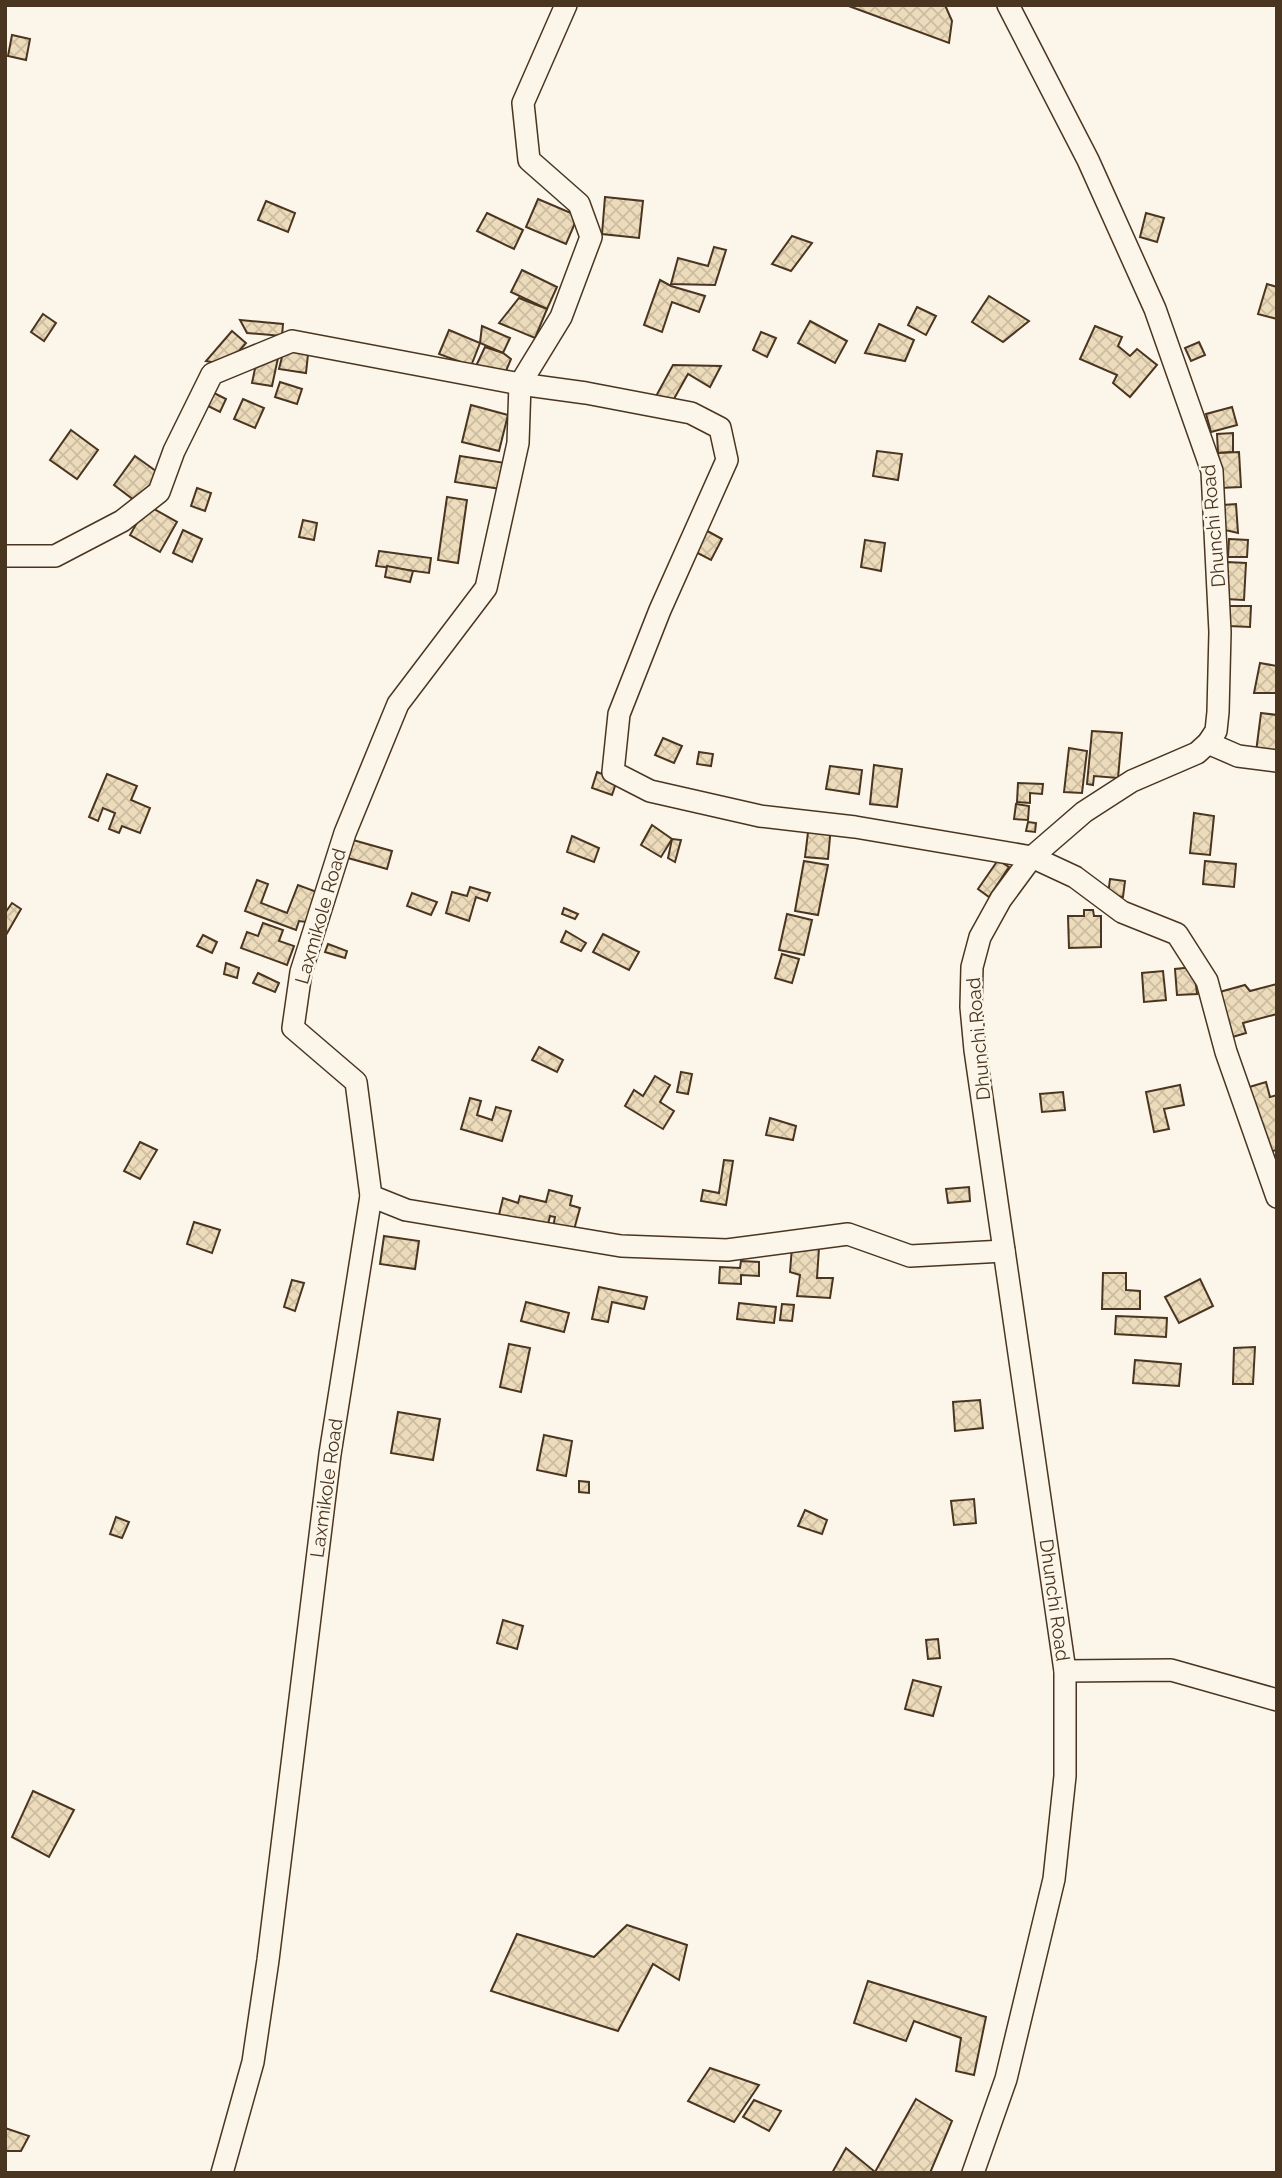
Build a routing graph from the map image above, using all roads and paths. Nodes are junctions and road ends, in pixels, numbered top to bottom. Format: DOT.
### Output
graph roads {
  1 [pos="566,5"];
  2 [pos="1009,5"];
  3 [pos="520,384"];
  4 [pos="5,556"];
  5 [pos="1209,743"];
  6 [pos="1277,761"];
  7 [pos="1032,857"];
  8 [pos="370,1196"];
  9 [pos="1277,1197"];
  10 [pos="1004,1251"];
  11 [pos="1065,1671"];
  12 [pos="1277,1700"];
  13 [pos="222,2173"];
  14 [pos="973,2173"];
  1 -- 3 [label="street, Laxmikole Road"];
  2 -- 5 [label="street, Dhunchi Road"];
  3 -- 4 [label="street"];
  3 -- 7 [label="street"];
  3 -- 8 [label="street, Laxmikole Road"];
  5 -- 6 [label="street"];
  5 -- 7 [label="street, Dhunchi Road"];
  7 -- 9 [label="street"];
  7 -- 10 [label="street, Dhunchi Road"];
  8 -- 10 [label="street"];
  8 -- 13 [label="street, Laxmikole Road"];
  10 -- 11 [label="street, Dhunchi Road"];
  11 -- 12 [label="street"];
  11 -- 14 [label="street, Dhunchi Road"];
}
